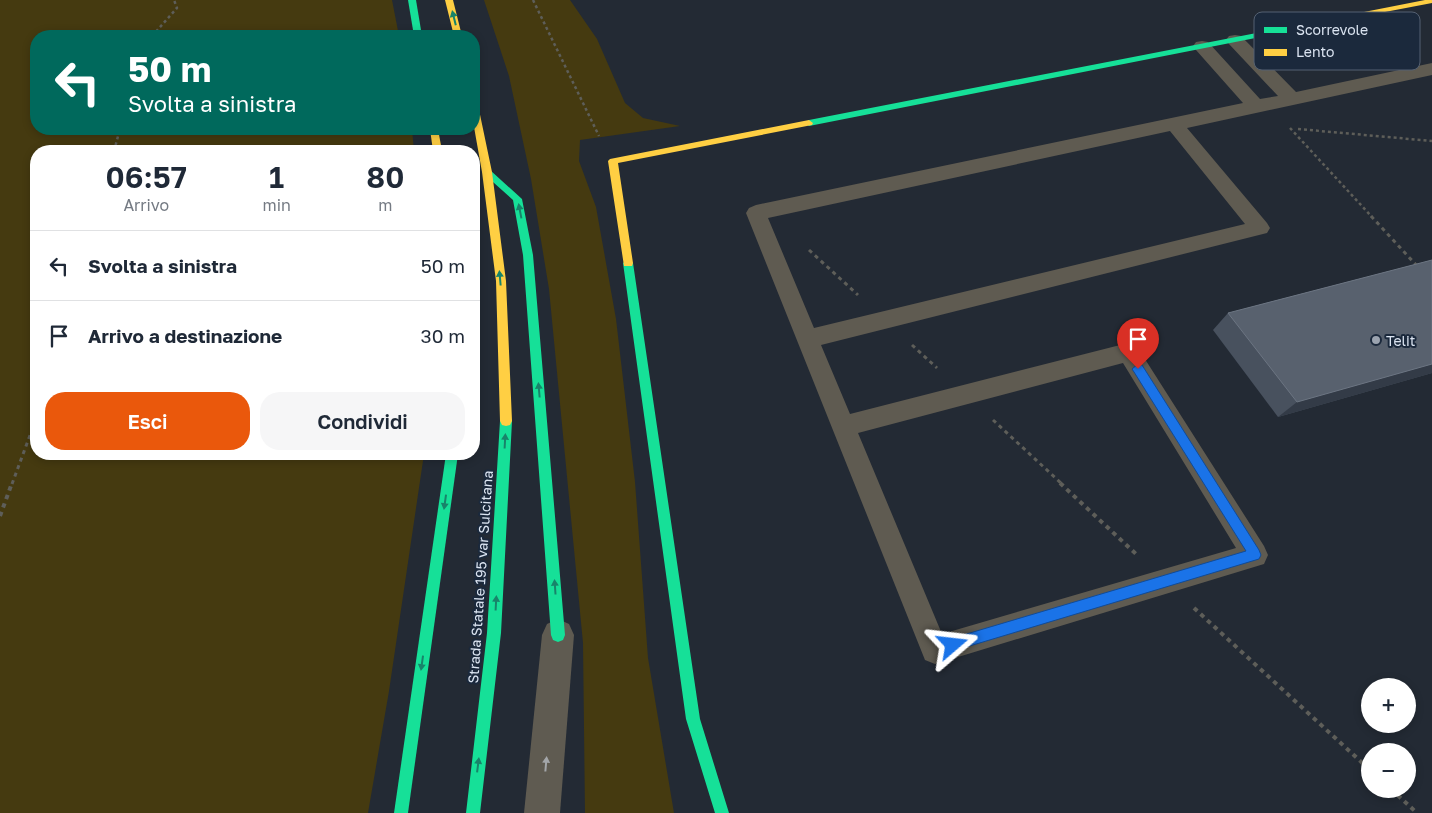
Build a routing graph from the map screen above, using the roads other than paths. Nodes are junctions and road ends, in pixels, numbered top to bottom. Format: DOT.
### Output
graph roads {
  1 [pos="412,0"];
  2 [pos="449,0"];
  3 [pos="1432,1"];
  4 [pos="1376,12"];
  5 [pos="417,30"];
  6 [pos="456,30"];
  7 [pos="1254,36"];
  8 [pos="1235,40"];
  9 [pos="1202,46"];
  10 [pos="1254,60"];
  11 [pos="1432,69"];
  12 [pos="1264,70"];
  13 [pos="1291,98"];
  14 [pos="1262,105"];
  15 [pos="1173,124"];
  16 [pos="480,135"];
  17 [pos="487,172"];
  18 [pos="808,339"];
  19 [pos="843,426"];
  20 [pos="451,460"];
  21 [pos="558,636"];
  22 [pos="401,813"];
  23 [pos="473,813"];
  24 [pos="542,813"];
  25 [pos="722,813"];
  1 -- 5 [label="main road"];
  6 -- 2 [label="main road, one-way"];
  3 -- 4 [label="main road"];
  7 -- 8 [label="main road"];
  8 -- 9 [label="main road"];
  8 -- 10 [label="lane"];
  9 -- 14 [label="lane"];
  9 -- 25 [label="main road"];
  11 -- 13 [label="lane"];
  12 -- 13 [label="lane"];
  13 -- 14 [label="lane"];
  14 -- 15 [label="lane"];
  15 -- 18 [label="lane"];
  15 -- 18 [label="lane"];
  16 -- 17 [label="main road, Strada Statale 195 var Sulcitana"];
  21 -- 17 [label="main road, one-way"];
  23 -- 17 [label="main road, Strada Statale 195 var Sulcitana, one-way"];
  18 -- 19 [label="lane"];
  19 -- 19 [label="lane"];
  20 -- 22 [label="main road, one-way"];
  24 -- 21 [label="street, one-way"];
}
